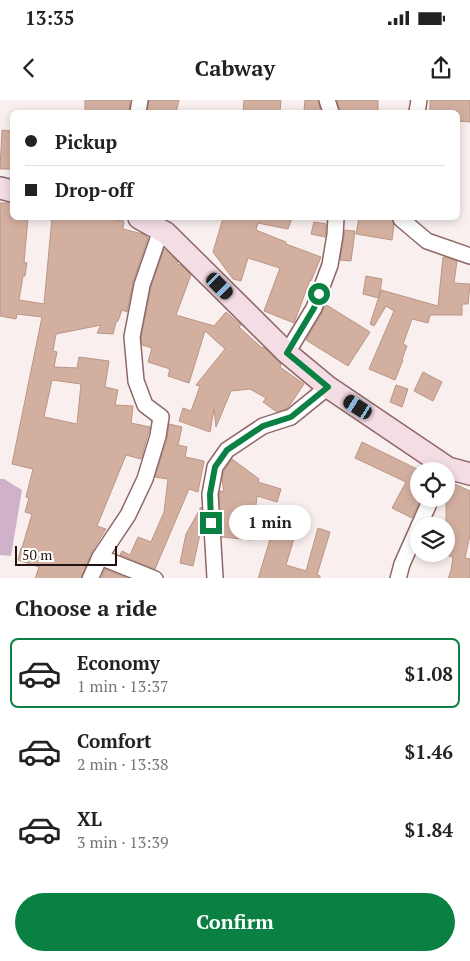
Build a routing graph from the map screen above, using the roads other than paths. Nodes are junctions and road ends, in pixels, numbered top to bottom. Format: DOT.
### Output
graph roads {
  1 [pos="143,220"];
  2 [pos="336,220"];
  3 [pos="402,220"];
  4 [pos="161,230"];
  5 [pos="470,256"];
  6 [pos="287,353"];
  7 [pos="328,387"];
  8 [pos="436,462"];
  9 [pos="455,471"];
  10 [pos="470,474"];
  11 [pos="410,546"];
  12 [pos="100,557"];
  13 [pos="90,578"];
  14 [pos="155,578"];
  15 [pos="218,578"];
  16 [pos="398,578"];
  1 -- 4 [label="main road"];
  2 -- 6 [label="street"];
  3 -- 5 [label="street"];
  4 -- 6 [label="main road"];
  4 -- 12 [label="street"];
  6 -- 7 [label="main road"];
  7 -- 8 [label="main road"];
  7 -- 15 [label="street"];
  9 -- 10 [label="main road"];
  11 -- 16 [label="street"];
  12 -- 13 [label="street"];
  12 -- 14 [label="street"];
}
